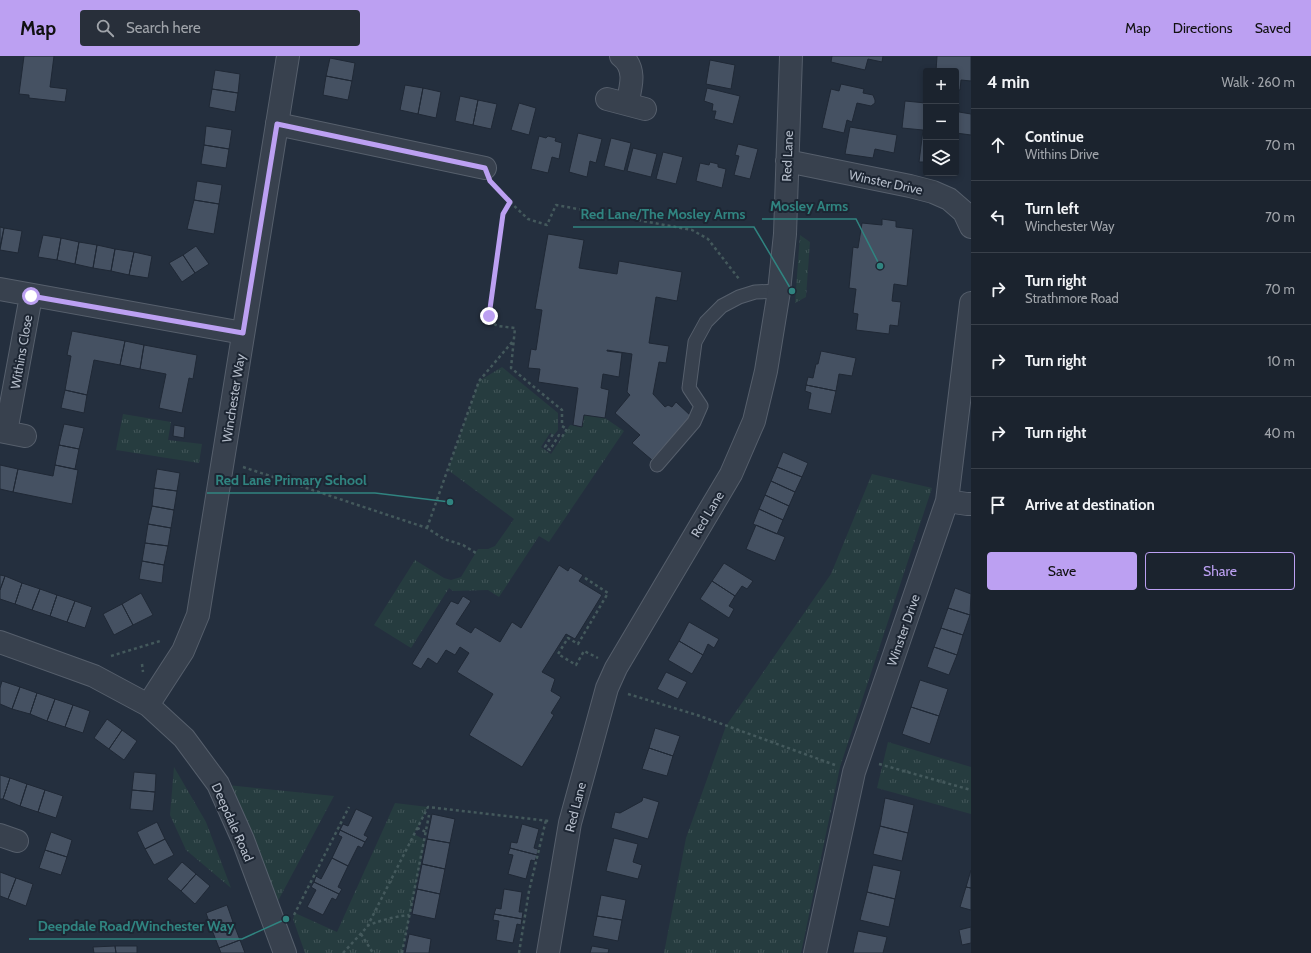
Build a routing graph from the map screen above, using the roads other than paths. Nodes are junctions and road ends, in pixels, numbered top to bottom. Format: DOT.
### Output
graph roads {
  1 [pos="288,56"];
  2 [pos="621,56"];
  3 [pos="790,56"];
  4 [pos="626,104"];
  5 [pos="277,124"];
  6 [pos="787,161"];
  7 [pos="485,168"];
  8 [pos="971,227"];
  9 [pos="0,289"];
  10 [pos="779,291"];
  11 [pos="31,296"];
  12 [pos="971,303"];
  13 [pos="243,333"];
  14 [pos="10,433"];
  15 [pos="657,465"];
  16 [pos="947,501"];
  17 [pos="971,504"];
  18 [pos="0,642"];
  19 [pos="148,705"];
  20 [pos="283,947"];
  21 [pos="548,953"];
  22 [pos="815,953"];
  1 -- 5 [label="street, Winchester Way"];
  2 -- 4 [label="street"];
  3 -- 6 [label="street, Red Lane"];
  5 -- 7 [label="street"];
  5 -- 13 [label="street, Winchester Way"];
  6 -- 8 [label="street, Winster Drive"];
  6 -- 10 [label="street, Red Lane"];
  9 -- 11 [label="street"];
  10 -- 15 [label="lane"];
  10 -- 21 [label="street, Red Lane"];
  11 -- 13 [label="street"];
  11 -- 14 [label="street, Withins Close"];
  12 -- 16 [label="street, Winster Drive"];
  13 -- 19 [label="street, Winchester Way"];
  16 -- 17 [label="street"];
  16 -- 22 [label="street, Winster Drive"];
  18 -- 19 [label="street, Deepdale Road"];
  19 -- 20 [label="street, Deepdale Road"];
}
